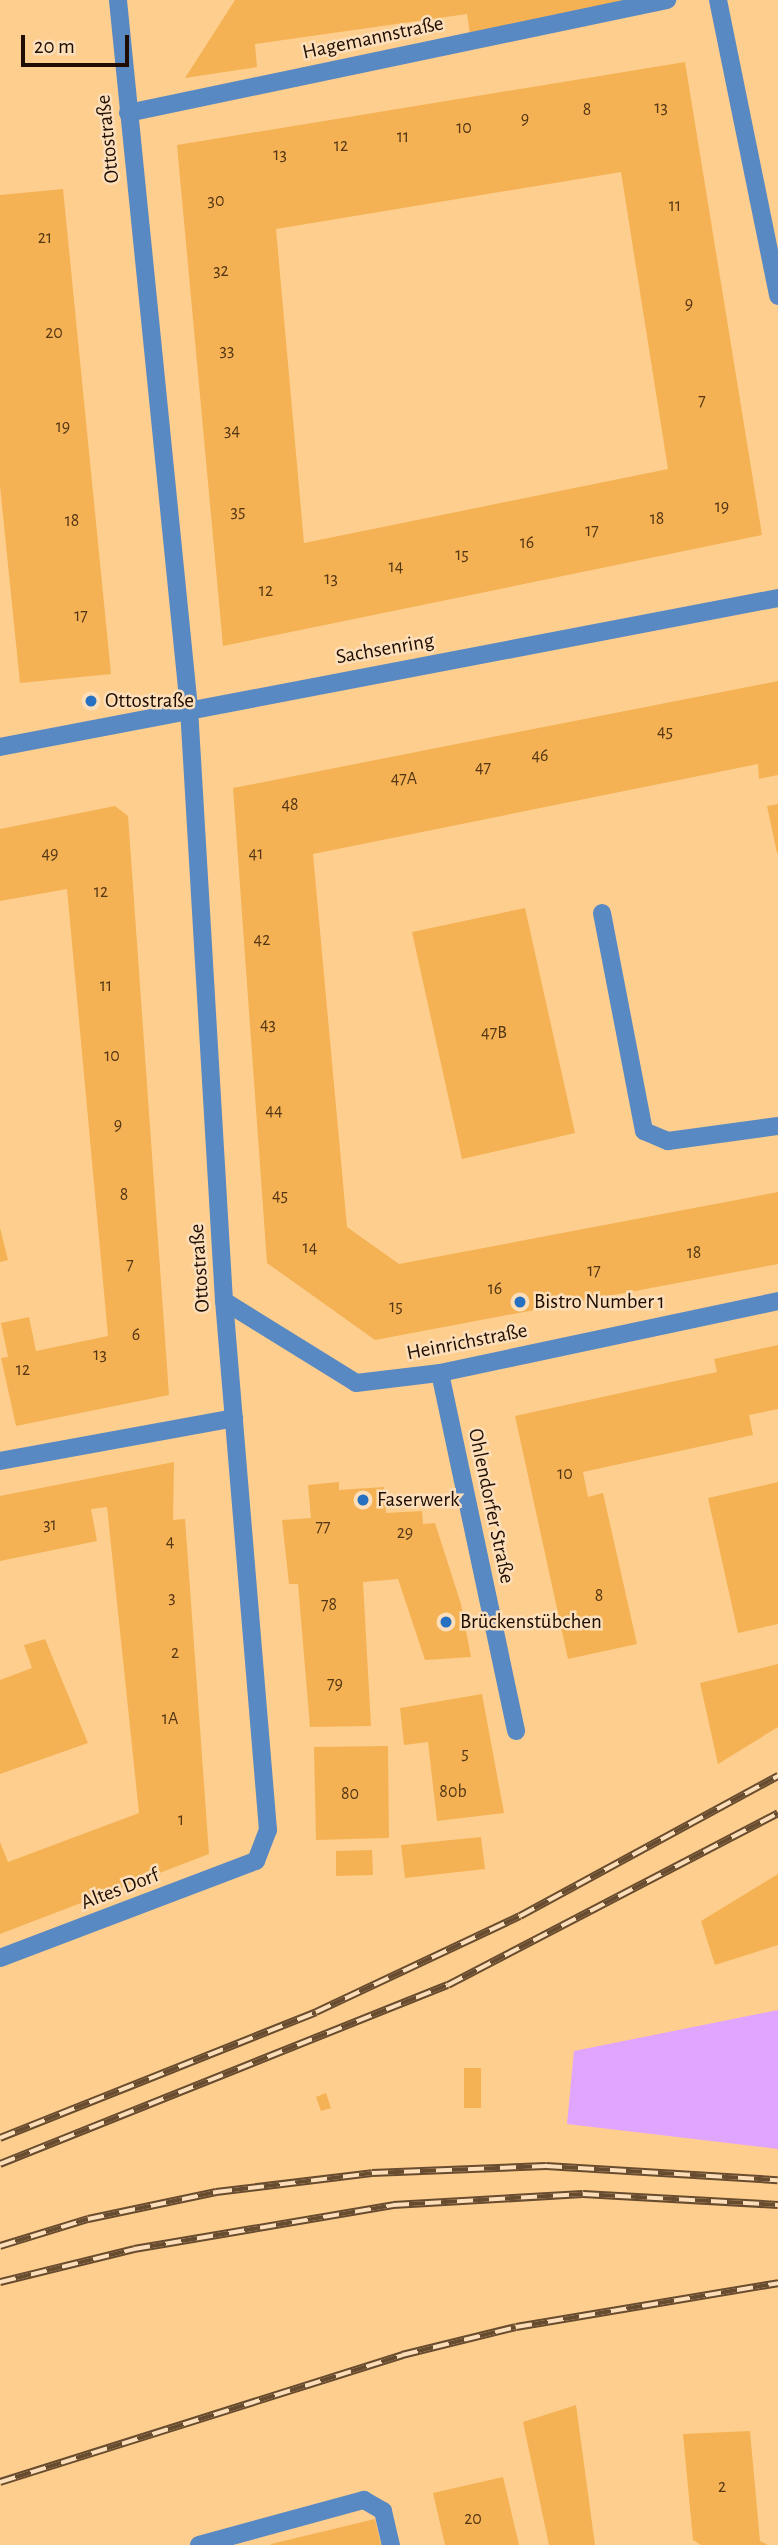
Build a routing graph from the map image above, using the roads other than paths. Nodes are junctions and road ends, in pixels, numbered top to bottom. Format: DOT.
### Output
graph roads {
  1 [pos="118,0"];
  2 [pos="667,0"];
  3 [pos="718,0"];
  4 [pos="128,113"];
  5 [pos="778,296"];
  6 [pos="778,598"];
  7 [pos="189,708"];
  8 [pos="0,747"];
  9 [pos="602,913"];
  10 [pos="778,1126"];
  11 [pos="224,1301"];
  12 [pos="778,1301"];
  13 [pos="439,1373"];
  14 [pos="234,1418"];
  15 [pos="0,1461"];
  16 [pos="516,1731"];
  17 [pos="256,1861"];
  18 [pos="0,1958"];
  19 [pos="199,2545"];
  20 [pos="391,2545"];
  1 -- 4 [label="street, Ottostraße"];
  2 -- 4 [label="street, Hagemannstraße"];
  3 -- 5 [label="street"];
  4 -- 7 [label="street, Ottostraße"];
  6 -- 7 [label="street, Sachsenring"];
  7 -- 8 [label="street, Sachsenring"];
  7 -- 11 [label="street, Ottostraße"];
  9 -- 10 [label="street"];
  11 -- 13 [label="street, Heinrichstraße"];
  11 -- 14 [label="street, Ottostraße"];
  12 -- 13 [label="street, Heinrichstraße"];
  13 -- 16 [label="street, Ohlendorfer Straße"];
  14 -- 15 [label="street"];
  14 -- 17 [label="street, Ottostraße"];
  17 -- 18 [label="street, Altes Dorf"];
  19 -- 20 [label="street"];
}
